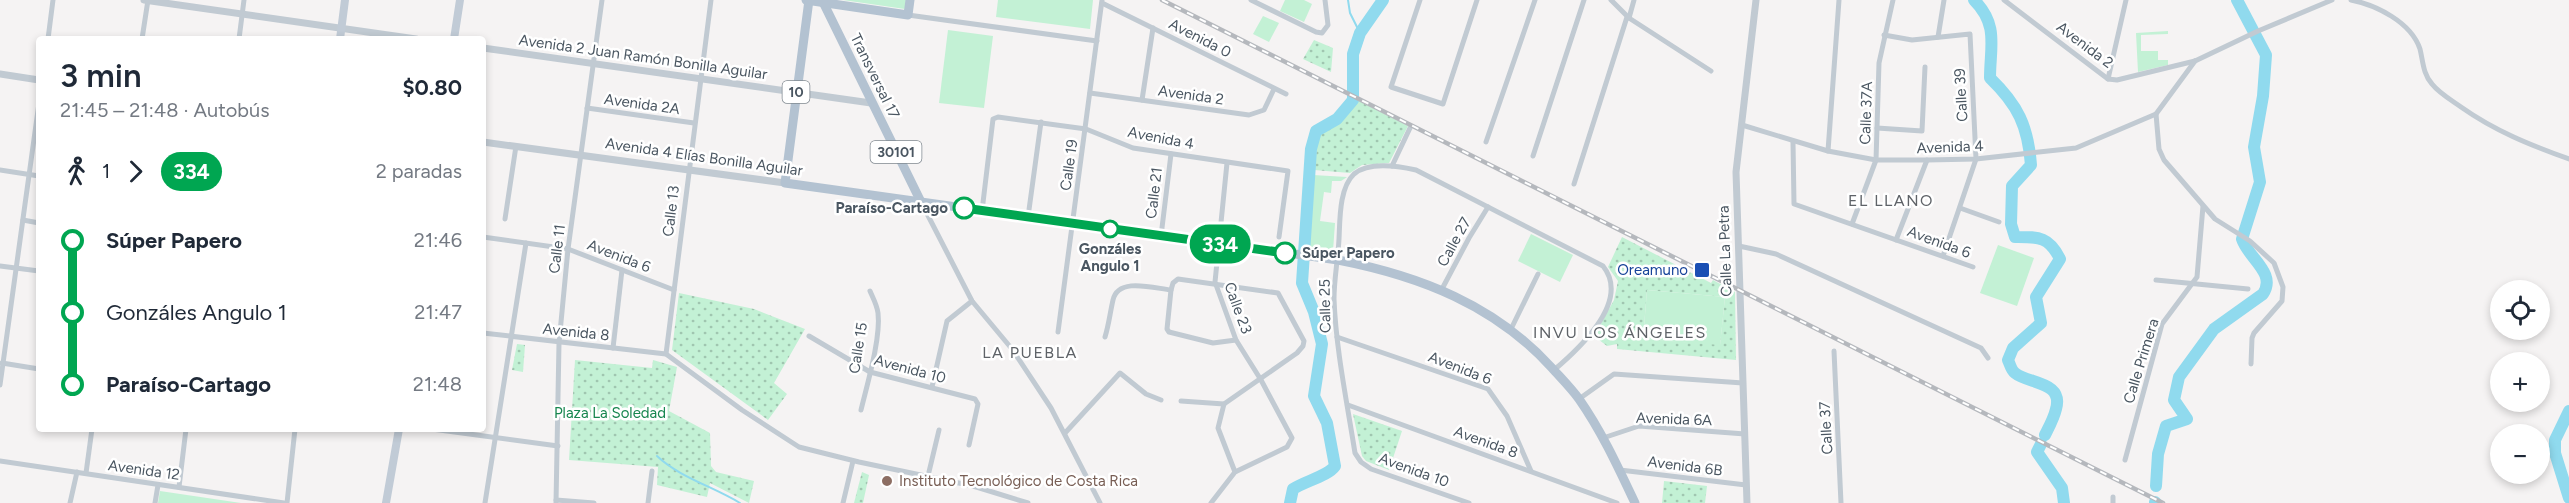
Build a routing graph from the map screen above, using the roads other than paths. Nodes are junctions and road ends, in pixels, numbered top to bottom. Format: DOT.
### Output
graph roads {
  1 [pos="53,0"];
  2 [pos="146,0"];
  3 [pos="244,0"];
  4 [pos="345,0"];
  5 [pos="460,0"];
  6 [pos="602,0"];
  7 [pos="711,0"];
  8 [pos="807,0"];
  9 [pos="910,0"];
  10 [pos="1251,0"];
  11 [pos="1324,0"];
  12 [pos="1420,0"];
  13 [pos="1477,0"];
  14 [pos="1535,0"];
  15 [pos="1584,0"];
  16 [pos="1611,0"];
  17 [pos="1634,0"];
  18 [pos="1756,0"];
  19 [pos="1839,0"];
  20 [pos="1893,0"];
  21 [pos="1944,0"];
  22 [pos="2006,0"];
  23 [pos="2126,0"];
  24 [pos="2332,0"];
  25 [pos="2351,0"];
  26 [pos="1102,1"];
  27 [pos="823,2"];
  28 [pos="242,15"];
  29 [pos="908,15"];
  30 [pos="1628,18"];
  31 [pos="342,28"];
  32 [pos="1153,28"];
  33 [pos="1884,35"];
  34 [pos="48,36"];
  35 [pos="142,36"];
  36 [pos="239,36"];
  37 [pos="341,36"];
  38 [pos="396,36"];
  39 [pos="454,36"];
  40 [pos="1938,37"];
  41 [pos="1097,41"];
  42 [pos="486,48"];
  43 [pos="2195,61"];
  44 [pos="594,64"];
  45 [pos="1925,67"];
  46 [pos="1711,71"];
  47 [pos="0,74"];
  48 [pos="699,78"];
  49 [pos="2108,79"];
  50 [pos="36,80"];
  51 [pos="1274,89"];
  52 [pos="796,92"];
  53 [pos="1090,93"];
  54 [pos="1286,94"];
  55 [pos="1142,100"];
  56 [pos="871,103"];
  57 [pos="587,108"];
  58 [pos="2156,114"];
  59 [pos="1041,122"];
  60 [pos="694,123"];
  61 [pos="36,124"];
  62 [pos="1742,124"];
  63 [pos="1410,128"];
  64 [pos="1877,128"];
  65 [pos="1086,129"];
  66 [pos="486,142"];
  67 [pos="1486,142"];
  68 [pos="1793,142"];
  69 [pos="516,146"];
  70 [pos="1828,151"];
  71 [pos="1171,154"];
  72 [pos="581,155"];
  73 [pos="1533,156"];
  74 [pos="1976,159"];
  75 [pos="2569,159"];
  76 [pos="1876,160"];
  77 [pos="1927,160"];
  78 [pos="1227,162"];
  79 [pos="1392,166"];
  80 [pos="0,170"];
  81 [pos="688,170"];
  82 [pos="29,174"];
  83 [pos="36,175"];
  84 [pos="785,183"];
  85 [pos="1574,184"];
  86 [pos="914,190"];
  87 [pos="890,198"];
  88 [pos="921,202"];
  89 [pos="2203,206"];
  90 [pos="1488,207"];
  91 [pos="1960,208"];
  92 [pos="982,211"];
  93 [pos="1028,217"];
  94 [pos="505,219"];
  95 [pos="23,220"];
  96 [pos="36,222"];
  97 [pos="1999,222"];
  98 [pos="1073,223"];
  99 [pos="1852,224"];
  100 [pos="1161,236"];
  101 [pos="486,237"];
  102 [pos="1279,237"];
  103 [pos="1896,240"];
  104 [pos="526,243"];
  105 [pos="1217,243"];
  106 [pos="1739,246"];
  107 [pos="568,249"];
  108 [pos="1943,256"];
  109 [pos="1338,260"];
  110 [pos="0,266"];
  111 [pos="1973,267"];
  112 [pos="16,268"];
  113 [pos="622,270"];
  114 [pos="36,271"];
  115 [pos="1538,274"];
  116 [pos="2156,280"];
  117 [pos="1215,282"];
  118 [pos="2194,284"];
  119 [pos="1442,289"];
  120 [pos="2248,289"];
  121 [pos="674,290"];
  122 [pos="1171,290"];
  123 [pos="870,291"];
  124 [pos="972,301"];
  125 [pos="1511,329"];
  126 [pos="1058,332"];
  127 [pos="486,333"];
  128 [pos="511,336"];
  129 [pos="809,336"];
  130 [pos="1105,337"];
  131 [pos="1337,337"];
  132 [pos="1236,340"];
  133 [pos="559,343"];
  134 [pos="613,348"];
  135 [pos="1834,351"];
  136 [pos="666,354"];
  137 [pos="1988,358"];
  138 [pos="2,363"];
  139 [pos="2251,364"];
  140 [pos="36,369"];
  141 [pos="1554,370"];
  142 [pos="870,372"];
  143 [pos="1261,380"];
  144 [pos="1743,383"];
  145 [pos="0,385"];
  146 [pos="932,387"];
  147 [pos="1579,399"];
  148 [pos="1161,400"];
  149 [pos="1182,401"];
  150 [pos="1224,404"];
  151 [pos="1348,405"];
  152 [pos="861,410"];
  153 [pos="939,430"];
  154 [pos="92,432"];
  155 [pos="186,432"];
  156 [pos="295,432"];
  157 [pos="398,432"];
  158 [pos="453,432"];
  159 [pos="1065,433"];
  160 [pos="1745,434"];
  161 [pos="494,438"];
  162 [pos="1603,438"];
  163 [pos="969,445"];
  164 [pos="558,446"];
  165 [pos="1355,453"];
  166 [pos="0,460"];
  167 [pos="2125,460"];
  168 [pos="853,461"];
  169 [pos="1620,470"];
  170 [pos="652,471"];
  171 [pos="1531,471"];
  172 [pos="76,472"];
  173 [pos="1235,472"];
  174 [pos="86,473"];
  175 [pos="928,476"];
  176 [pos="158,484"];
  177 [pos="1746,485"];
  178 [pos="179,487"];
  179 [pos="556,501"];
  180 [pos="70,503"];
  181 [pos="155,503"];
  182 [pos="286,503"];
  183 [pos="386,503"];
  184 [pos="485,503"];
  185 [pos="594,503"];
  186 [pos="648,503"];
  187 [pos="843,503"];
  188 [pos="1028,503"];
  189 [pos="1100,503"];
  190 [pos="1211,503"];
  191 [pos="1470,503"];
  192 [pos="1617,503"];
  193 [pos="1635,503"];
  194 [pos="1747,503"];
  195 [pos="1841,503"];
  1 -- 34 [label="street"];
  2 -- 28 [label="street"];
  2 -- 35 [label="street"];
  3 -- 28 [label="street"];
  4 -- 31 [label="main road"];
  5 -- 39 [label="main road"];
  6 -- 44 [label="street, Calle 11"];
  7 -- 48 [label="street, Calle 13"];
  8 -- 27 [label="main road"];
  8 -- 52 [label="main road, 10"];
  9 -- 29 [label="main road"];
  10 -- 11 [label="street"];
  12 -- 13 [label="street"];
  14 -- 67 [label="street"];
  15 -- 73 [label="street"];
  16 -- 30 [label="street"];
  17 -- 30 [label="street"];
  18 -- 62 [label="street, Calle La Petra"];
  19 -- 70 [label="street"];
  20 -- 33 [label="street, Calle 37A"];
  21 -- 40 [label="street"];
  22 -- 49 [label="street, Avenida 2"];
  23 -- 49 [label="street"];
  24 -- 43 [label="street, Avenida 2"];
  25 -- 75 [label="street"];
  26 -- 32 [label="street, Avenida 0"];
  26 -- 41 [label="street, Calle 19"];
  27 -- 29 [label="main road"];
  27 -- 56 [label="main road, Transversal 17"];
  28 -- 31 [label="street"];
  28 -- 36 [label="street"];
  29 -- 41 [label="street"];
  30 -- 46 [label="street"];
  30 -- 85 [label="street"];
  31 -- 37 [label="main road"];
  31 -- 38 [label="street"];
  32 -- 51 [label="street, Avenida 0"];
  32 -- 55 [label="street"];
  33 -- 40 [label="street"];
  33 -- 64 [label="street, Calle 37A"];
  40 -- 74 [label="street, Calle 39"];
  41 -- 53 [label="street, Calle 19"];
  42 -- 44 [label="street, Avenida 2 Juan Ramón Bonilla Aguilar"];
  43 -- 49 [label="street, Avenida 2"];
  43 -- 58 [label="street"];
  44 -- 48 [label="street, Avenida 2 Juan Ramón Bonilla Aguilar"];
  44 -- 57 [label="street, Calle 11"];
  45 -- 64 [label="street"];
  47 -- 50 [label="street"];
  48 -- 52 [label="street, Avenida 2 Juan Ramón Bonilla Aguilar"];
  48 -- 60 [label="street, Calle 13"];
  51 -- 54 [label="street, Avenida 0"];
  51 -- 55 [label="street, Avenida 2"];
  52 -- 56 [label="street, Avenida 2 Juan Ramón Bonilla Aguilar"];
  52 -- 84 [label="main road, 10"];
  53 -- 55 [label="street, Avenida 2"];
  53 -- 65 [label="street, Calle 19"];
  56 -- 86 [label="main road, Transversal 17 / 30101"];
  57 -- 60 [label="street, Avenida 2A"];
  57 -- 72 [label="street, Calle 11"];
  58 -- 74 [label="street, Avenida 4"];
  58 -- 89 [label="street"];
  59 -- 65 [label="street, Avenida 4"];
  59 -- 92 [label="street, Avenida 4"];
  59 -- 93 [label="street"];
  60 -- 81 [label="street, Calle 13"];
  61 -- 82 [label="street"];
  62 -- 68 [label="street, Avenida 4"];
  62 -- 106 [label="street, Calle La Petra"];
  63 -- 79 [label="street"];
  64 -- 76 [label="street, Calle 37A"];
  65 -- 71 [label="street, Avenida 4"];
  65 -- 98 [label="street, Calle 19"];
  66 -- 69 [label="street, Avenida 4 Elías Bonilla Aguilar"];
  68 -- 70 [label="street, Avenida 4"];
  68 -- 99 [label="street, Avenida 6"];
  69 -- 72 [label="street, Avenida 4 Elías Bonilla Aguilar"];
  69 -- 94 [label="street"];
  70 -- 76 [label="street, Avenida 4"];
  71 -- 78 [label="street, Avenida 4"];
  71 -- 100 [label="street, Calle 21"];
  72 -- 81 [label="street, Avenida 4 Elías Bonilla Aguilar"];
  72 -- 107 [label="street, Calle 11"];
  74 -- 77 [label="street, Avenida 4"];
  74 -- 91 [label="street, Calle 39"];
  76 -- 77 [label="street, Avenida 4"];
  76 -- 99 [label="street, Calle 37A"];
  77 -- 103 [label="street"];
  78 -- 102 [label="street, Avenida 4"];
  78 -- 105 [label="street, Calle 23"];
  79 -- 90 [label="street"];
  79 -- 109 [label="street, Calle 25"];
  80 -- 82 [label="street"];
  81 -- 84 [label="street, Avenida 4 Elías Bonilla Aguilar"];
  81 -- 121 [label="street, Calle 13"];
  82 -- 83 [label="street"];
  82 -- 95 [label="street"];
  84 -- 87 [label="main road, Avenida 4 Elías Bonilla Aguilar"];
  86 -- 87 [label="main road"];
  86 -- 88 [label="main road, Transversal 17 / 30101"];
  87 -- 88 [label="main road, Avenida 4 Elías Bonilla Aguilar"];
  88 -- 92 [label="main road, Avenida 4 Elías Bonilla Aguilar"];
  88 -- 124 [label="street, Transversal 17"];
  89 -- 118 [label="street, Calle Primera"];
  89 -- 139 [label="street"];
  90 -- 119 [label="street, Calle 27"];
  90 -- 141 [label="street"];
  91 -- 97 [label="street"];
  91 -- 108 [label="street, Calle 39"];
  92 -- 93 [label="main road, Avenida 4 Elías Bonilla Aguilar"];
  93 -- 98 [label="main road, Avenida 4 Elías Bonilla Aguilar"];
  95 -- 96 [label="street"];
  95 -- 112 [label="street"];
  98 -- 100 [label="main road, Avenida 4 Elías Bonilla Aguilar"];
  98 -- 126 [label="street, Calle 19"];
  99 -- 103 [label="street, Avenida 6"];
  100 -- 105 [label="main road, Avenida 4 Elías Bonilla Aguilar"];
  101 -- 104 [label="street, Avenida 6"];
  103 -- 108 [label="street, Avenida 6"];
  104 -- 107 [label="street, Avenida 6"];
  104 -- 128 [label="street"];
  105 -- 109 [label="main road, Avenida 4 Elías Bonilla Aguilar"];
  105 -- 117 [label="street, Calle 23"];
  106 -- 137 [label="street"];
  106 -- 144 [label="street, Calle La Petra"];
  107 -- 113 [label="street, Avenida 6"];
  107 -- 133 [label="street, Calle 11"];
  108 -- 111 [label="street, Avenida 6"];
  109 -- 119 [label="main road, Avenida 4 Elías Bonilla Aguilar"];
  109 -- 131 [label="street, Calle 25"];
  110 -- 112 [label="street"];
  112 -- 114 [label="street"];
  112 -- 138 [label="street"];
  113 -- 121 [label="street, Avenida 6"];
  113 -- 134 [label="street"];
  115 -- 125 [label="street"];
  116 -- 118 [label="street"];
  117 -- 122 [label="street"];
  117 -- 132 [label="street, Calle 23"];
  117 -- 143 [label="street"];
  118 -- 120 [label="street"];
  118 -- 167 [label="street, Calle Primera"];
  119 -- 125 [label="main road, Avenida 4 Elías Bonilla Aguilar"];
  121 -- 136 [label="street, Calle 13"];
  122 -- 130 [label="street"];
  122 -- 132 [label="street"];
  123 -- 142 [label="street, Calle 15"];
  124 -- 146 [label="street"];
  124 -- 159 [label="street, Transversal 17"];
  125 -- 141 [label="main road, Avenida 4 Elías Bonilla Aguilar"];
  127 -- 128 [label="street, Avenida 8"];
  128 -- 133 [label="street, Avenida 8"];
  128 -- 161 [label="street"];
  129 -- 142 [label="street, Avenida 10"];
  131 -- 151 [label="street, Calle 25"];
  131 -- 171 [label="street, Avenida 6"];
  132 -- 143 [label="street, Calle 23"];
  133 -- 134 [label="street, Avenida 8"];
  133 -- 164 [label="street, Calle 11"];
  134 -- 136 [label="street, Avenida 8"];
  135 -- 195 [label="street, Calle 37"];
  136 -- 168 [label="street"];
  138 -- 140 [label="street"];
  138 -- 145 [label="street"];
  141 -- 147 [label="main road, Avenida 4 Elías Bonilla Aguilar"];
  142 -- 146 [label="street, Avenida 10"];
  142 -- 152 [label="street, Calle 15"];
  143 -- 150 [label="street"];
  143 -- 173 [label="street, Calle 23"];
  144 -- 147 [label="street"];
  144 -- 160 [label="street, Calle La Petra"];
  146 -- 163 [label="street, Avenida 10"];
  147 -- 162 [label="main road, Avenida 4 Elías Bonilla Aguilar"];
  148 -- 159 [label="street"];
  149 -- 150 [label="street"];
  150 -- 173 [label="street"];
  151 -- 165 [label="street, Calle 25"];
  151 -- 171 [label="street, Avenida 8"];
  153 -- 175 [label="street"];
  154 -- 174 [label="street"];
  155 -- 178 [label="street"];
  156 -- 182 [label="street"];
  157 -- 183 [label="main road"];
  158 -- 161 [label="street"];
  159 -- 189 [label="street, Transversal 17"];
  160 -- 162 [label="street, Avenida 6A"];
  160 -- 177 [label="street, Calle La Petra"];
  161 -- 164 [label="street"];
  161 -- 184 [label="street"];
  162 -- 169 [label="main road, Avenida 4 Elías Bonilla Aguilar"];
  164 -- 179 [label="street, Calle 11"];
  165 -- 191 [label="street, Avenida 10"];
  166 -- 172 [label="street, Avenida 12"];
  168 -- 175 [label="street"];
  168 -- 187 [label="street"];
  169 -- 177 [label="street, Avenida 6B"];
  169 -- 193 [label="main road, Avenida 4 Elías Bonilla Aguilar"];
  170 -- 186 [label="street"];
  171 -- 192 [label="street, Avenida 8"];
  172 -- 174 [label="street, Avenida 12"];
  172 -- 180 [label="street"];
  173 -- 190 [label="street"];
  174 -- 176 [label="street, Avenida 12"];
  175 -- 188 [label="street"];
  176 -- 178 [label="street, Avenida 12"];
  176 -- 181 [label="street"];
  177 -- 194 [label="street, Calle La Petra"];
  178 -- 182 [label="street, Avenida 12"];
  179 -- 185 [label="street"];
}
